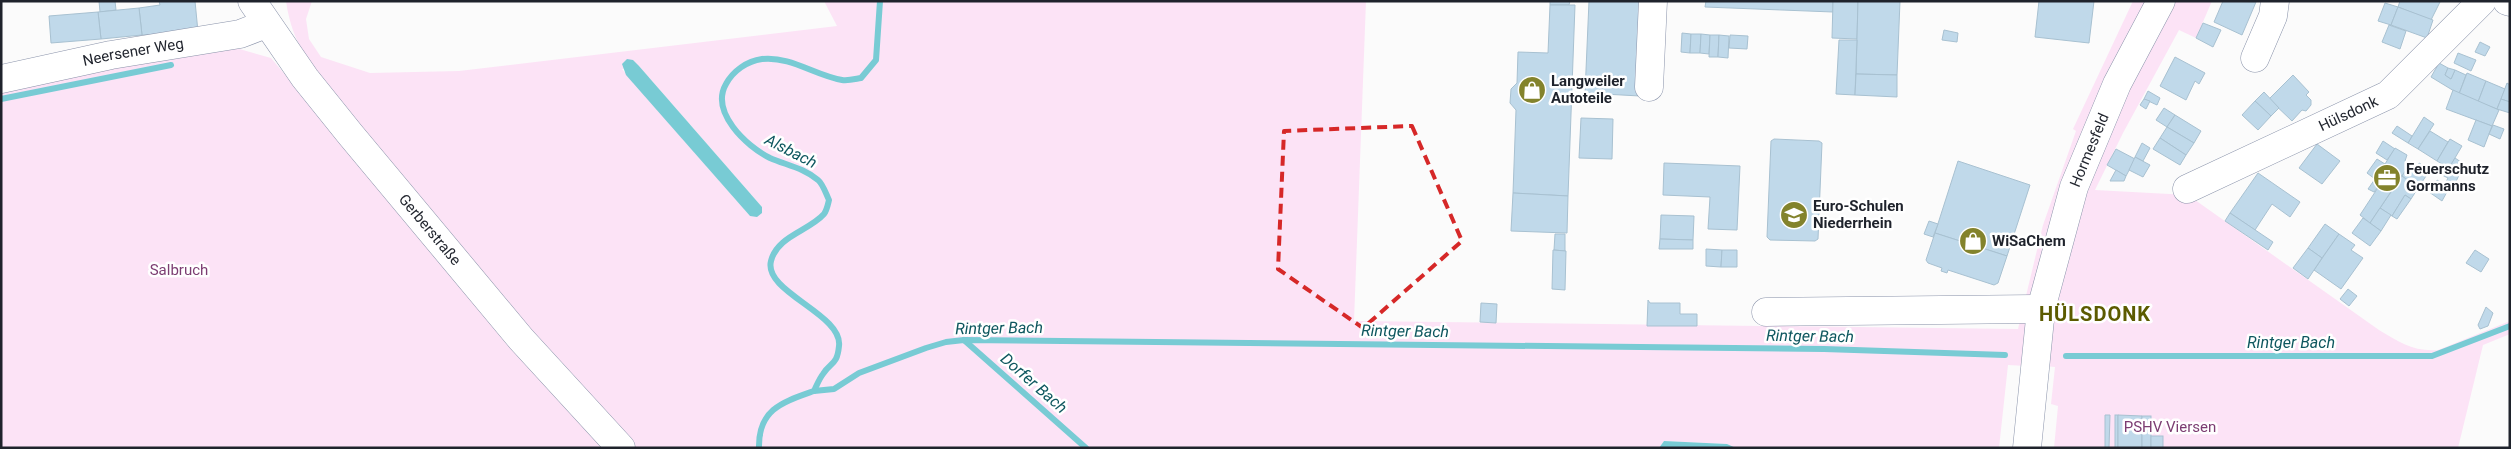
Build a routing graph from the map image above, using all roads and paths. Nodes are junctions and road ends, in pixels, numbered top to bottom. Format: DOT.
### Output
graph roads {
  1 [pos="1653,1"];
  2 [pos="2161,1"];
  3 [pos="2274,1"];
  4 [pos="2482,1"];
  5 [pos="259,12"];
  6 [pos="2255,58"];
  7 [pos="1,79"];
  8 [pos="1648,87"];
  9 [pos="2187,189"];
  10 [pos="1766,312"];
  11 [pos="2040,315"];
  12 [pos="621,448"];
  13 [pos="2027,448"];
  1 -- 8 [label="street"];
  2 -- 11 [label="street, Hormesfeld"];
  3 -- 6 [label="street"];
  4 -- 9 [label="street, Hülsdonk"];
  5 -- 7 [label="street, Neersener Weg"];
  5 -- 12 [label="street, Gerberstraße"];
  10 -- 11 [label="street"];
  11 -- 13 [label="street, Hormesfeld"];
}
